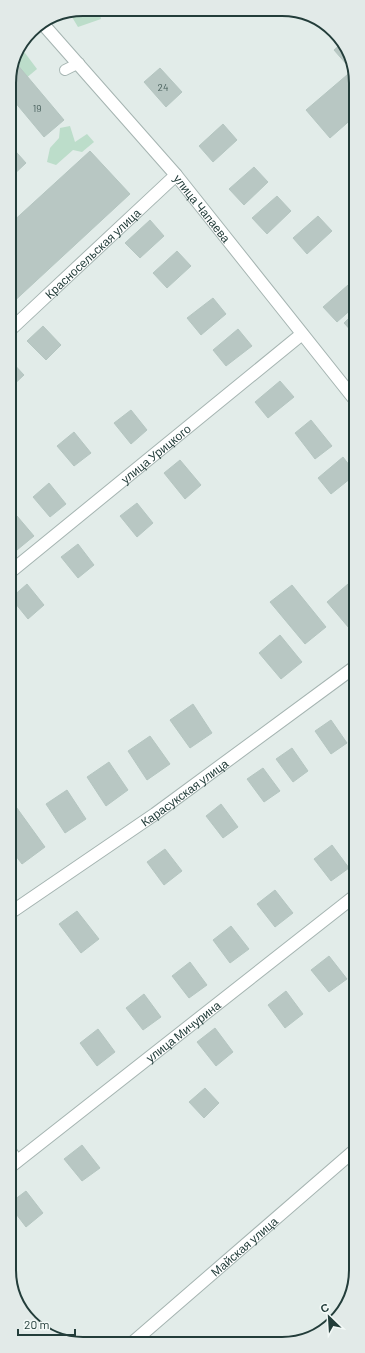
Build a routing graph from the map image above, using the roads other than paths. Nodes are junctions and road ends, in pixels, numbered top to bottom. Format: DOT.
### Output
graph roads {
  1 [pos="46,27"];
  2 [pos="79,63"];
  3 [pos="65,70"];
  4 [pos="176,175"];
  5 [pos="16,324"];
  6 [pos="302,334"];
  7 [pos="349,391"];
  8 [pos="16,567"];
  9 [pos="349,671"];
  10 [pos="349,901"];
  11 [pos="16,909"];
  12 [pos="349,1155"];
  13 [pos="16,1162"];
  14 [pos="139,1337"];
  1 -- 2 [label="street, улица Чапаева"];
  2 -- 3 [label="lane"];
  2 -- 4 [label="street, улица Чапаева"];
  4 -- 5 [label="street, Красносельская улица"];
  4 -- 6 [label="street, улица Чапаева"];
  6 -- 7 [label="street, улица Чапаева"];
  6 -- 8 [label="street, улица Урицкого"];
  9 -- 11 [label="street, Карасукская улица"];
  10 -- 13 [label="street, улица Мичурина"];
  12 -- 14 [label="street, Майская улица"];
}
